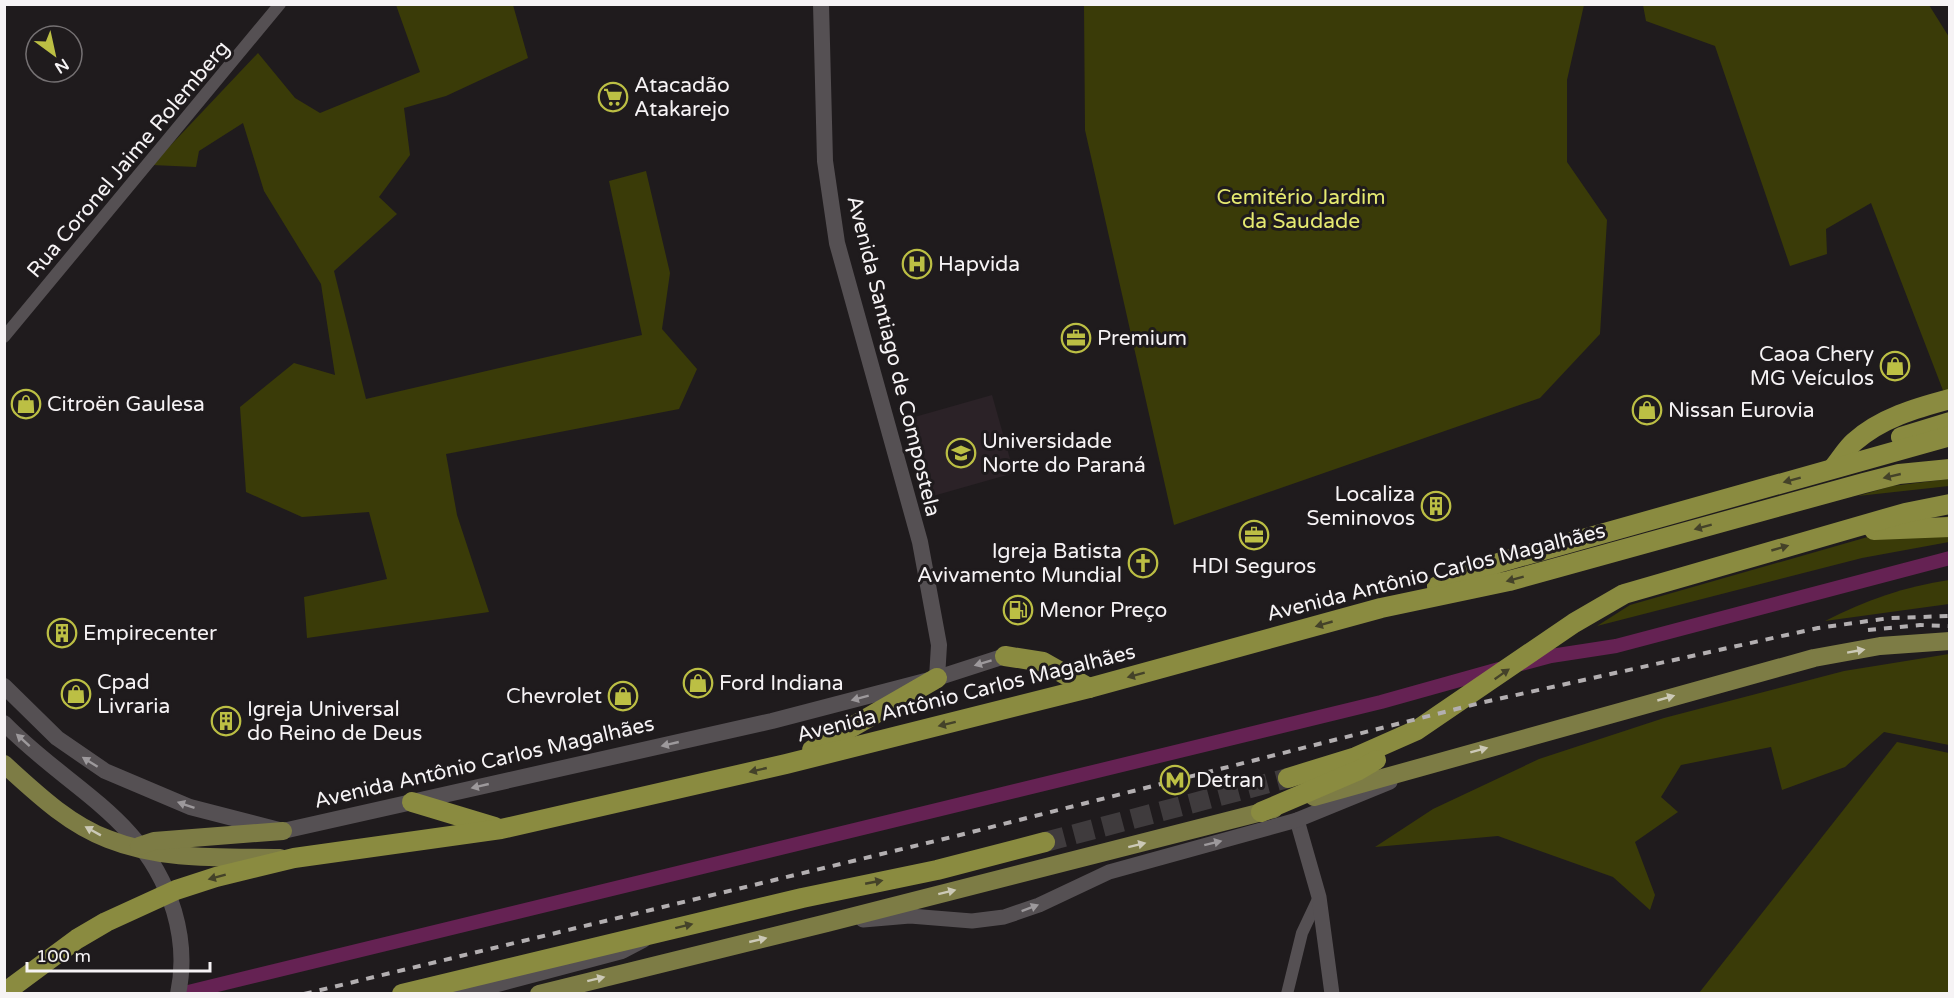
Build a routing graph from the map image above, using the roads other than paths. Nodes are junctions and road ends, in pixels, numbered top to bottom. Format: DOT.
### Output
graph roads {
  1 [pos="280,4"];
  2 [pos="821,4"];
  3 [pos="4,337"];
  4 [pos="1950,399"];
  5 [pos="1950,422"];
  6 [pos="1950,436"];
  7 [pos="1950,448"];
  8 [pos="1844,465"];
  9 [pos="1950,469"];
  10 [pos="1950,504"];
  11 [pos="1950,526"];
  12 [pos="1840,531"];
  13 [pos="1380,608"];
  14 [pos="1950,641"];
  15 [pos="939,645"];
  16 [pos="1005,656"];
  17 [pos="960,670"];
  18 [pos="937,678"];
  19 [pos="4,686"];
  20 [pos="1089,688"];
  21 [pos="4,723"];
  22 [pos="1417,730"];
  23 [pos="1443,760"];
  24 [pos="4,764"];
  25 [pos="786,764"];
  26 [pos="1288,778"];
  27 [pos="412,802"];
  28 [pos="1261,812"];
  29 [pos="1297,820"];
  30 [pos="501,829"];
  31 [pos="284,831"];
  32 [pos="1045,842"];
  33 [pos="133,848"];
  34 [pos="294,858"];
  35 [pos="1319,897"];
  36 [pos="827,923"];
  37 [pos="655,933"];
  38 [pos="622,951"];
  39 [pos="652,965"];
  40 [pos="4,993"];
  41 [pos="178,993"];
  42 [pos="402,993"];
  43 [pos="460,993"];
  44 [pos="539,993"];
  45 [pos="1287,993"];
  46 [pos="1332,993"];
  1 -- 3 [label="street, Rua Coronel Jaime Rolemberg"];
  2 -- 15 [label="main road, Avenida Santiago de Compostela"];
  4 -- 8 [label="highway"];
  5 -- 8 [label="highway"];
  6 -- 8 [label="highway"];
  7 -- 8 [label="highway"];
  8 -- 13 [label="highway, one-way"];
  9 -- 13 [label="highway, Avenida Antônio Carlos Magalhães, one-way"];
  10 -- 12 [label="highway"];
  11 -- 12 [label="highway"];
  22 -- 12 [label="highway, one-way"];
  13 -- 20 [label="highway, Avenida Antônio Carlos Magalhães, one-way"];
  23 -- 14 [label="main road, one-way"];
  15 -- 17 [label="main road, Avenida Santiago de Compostela"];
  15 -- 18 [label="main road, Avenida Santiago de Compostela"];
  16 -- 17 [label="main road, Avenida Antônio Carlos Magalhães, one-way"];
  16 -- 20 [label="highway"];
  17 -- 18 [label="main road, Avenida Antônio Carlos Magalhães"];
  18 -- 25 [label="highway"];
  18 -- 27 [label="main road, Avenida Antônio Carlos Magalhães, one-way"];
  31 -- 19 [label="main road, Avenida Antônio Carlos Magalhães, one-way"];
  20 -- 25 [label="highway, Avenida Antônio Carlos Magalhães, one-way"];
  41 -- 21 [label="main road, one-way"];
  22 -- 26 [label="highway"];
  22 -- 28 [label="highway"];
  23 -- 28 [label="main road"];
  23 -- 29 [label="street"];
  33 -- 24 [label="main road, Avenida Antônio Carlos Magalhães, one-way"];
  25 -- 30 [label="highway, Avenida Antônio Carlos Magalhães, one-way"];
  27 -- 30 [label="highway"];
  27 -- 31 [label="main road, Avenida Antônio Carlos Magalhães"];
  36 -- 28 [label="main road, one-way"];
  29 -- 35 [label="street"];
  36 -- 29 [label="street, one-way"];
  30 -- 34 [label="highway, Avenida Antônio Carlos Magalhães"];
  31 -- 33 [label="main road"];
  37 -- 32 [label="highway, one-way"];
  33 -- 34 [label="main road, Avenida Antônio Carlos Magalhães"];
  34 -- 40 [label="highway, one-way"];
  35 -- 45 [label="street"];
  35 -- 46 [label="street"];
  39 -- 36 [label="main road, one-way"];
  37 -- 38 [label="main road"];
  37 -- 42 [label="highway"];
  38 -- 39 [label="main road"];
  38 -- 43 [label="main road"];
  44 -- 39 [label="main road, one-way"];
}
